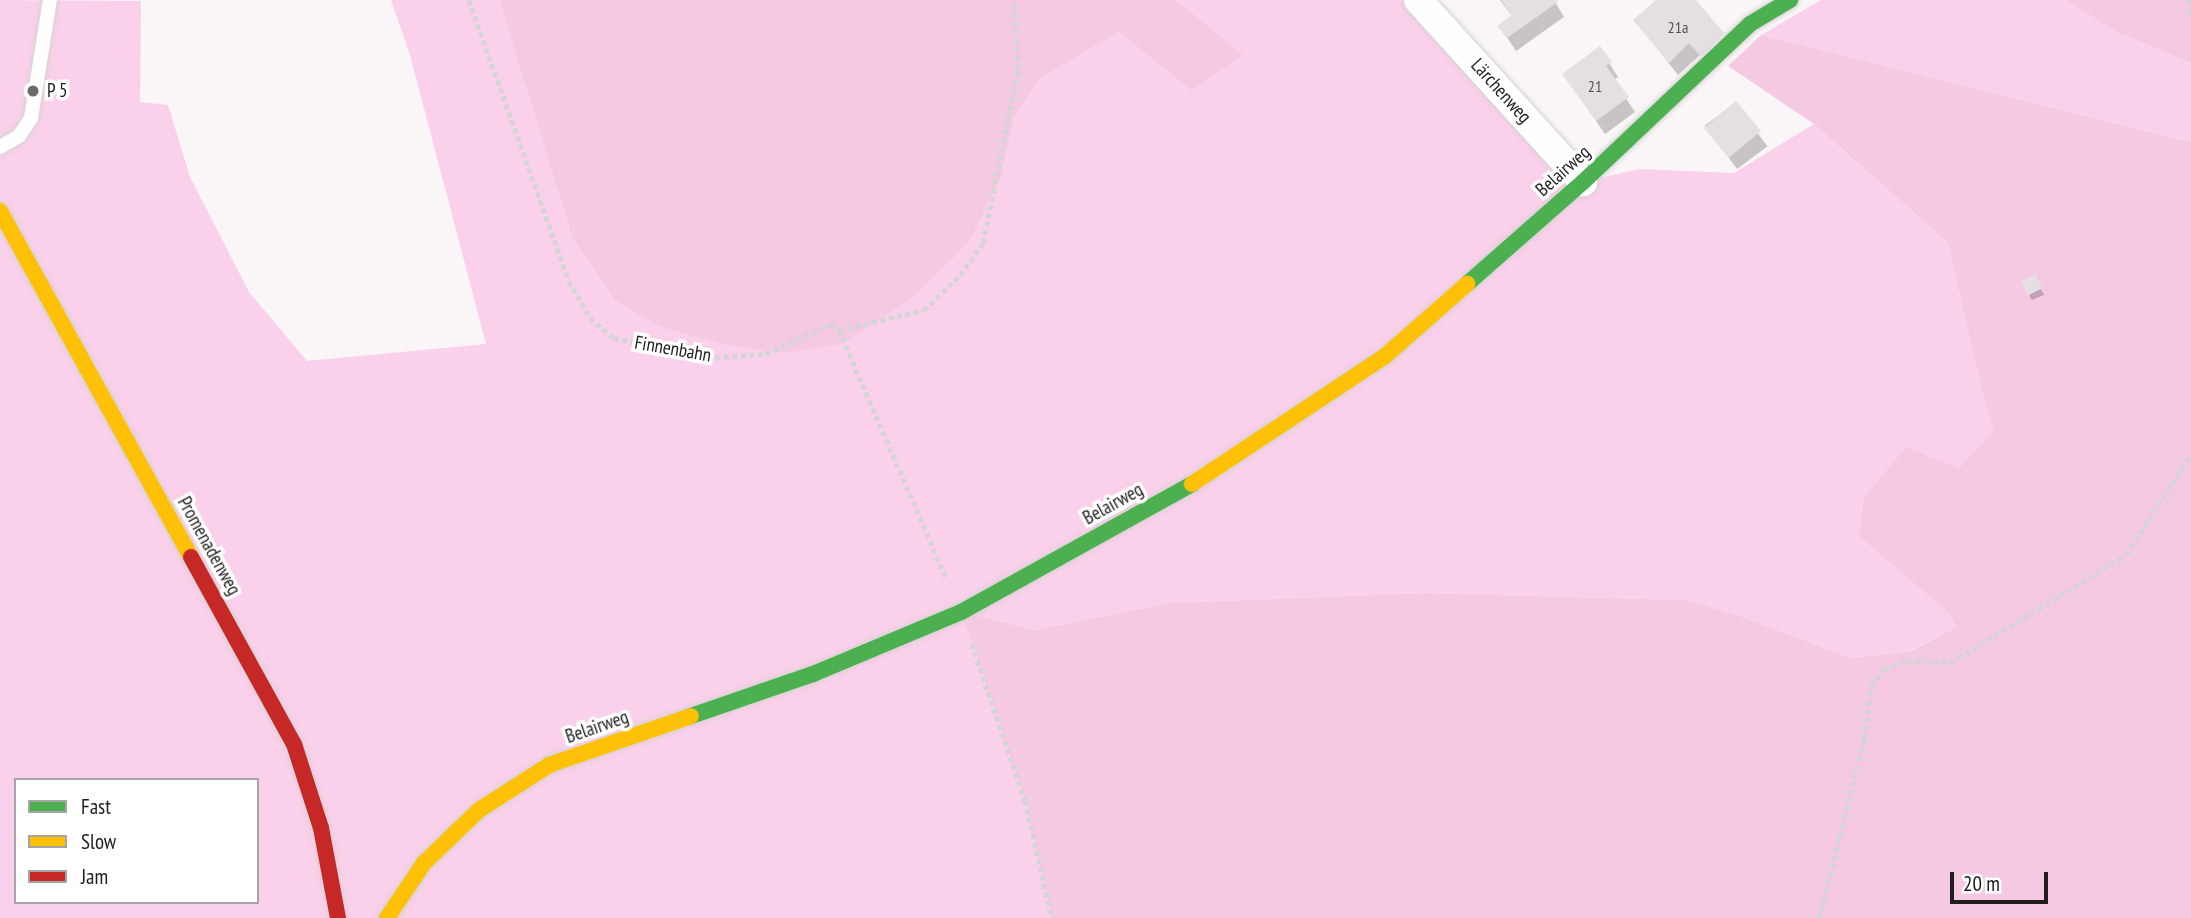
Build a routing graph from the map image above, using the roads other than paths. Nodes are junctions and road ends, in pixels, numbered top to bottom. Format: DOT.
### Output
graph roads {
  1 [pos="50,0"];
  2 [pos="1418,0"];
  3 [pos="1790,0"];
  4 [pos="0,147"];
  5 [pos="1583,182"];
  6 [pos="0,211"];
  7 [pos="338,918"];
  8 [pos="387,918"];
  1 -- 4 [label="lane"];
  2 -- 5 [label="street, Lärchenweg"];
  3 -- 5 [label="street, Belairweg"];
  5 -- 8 [label="street, Belairweg"];
  6 -- 7 [label="street, Promenadenweg"];
}
